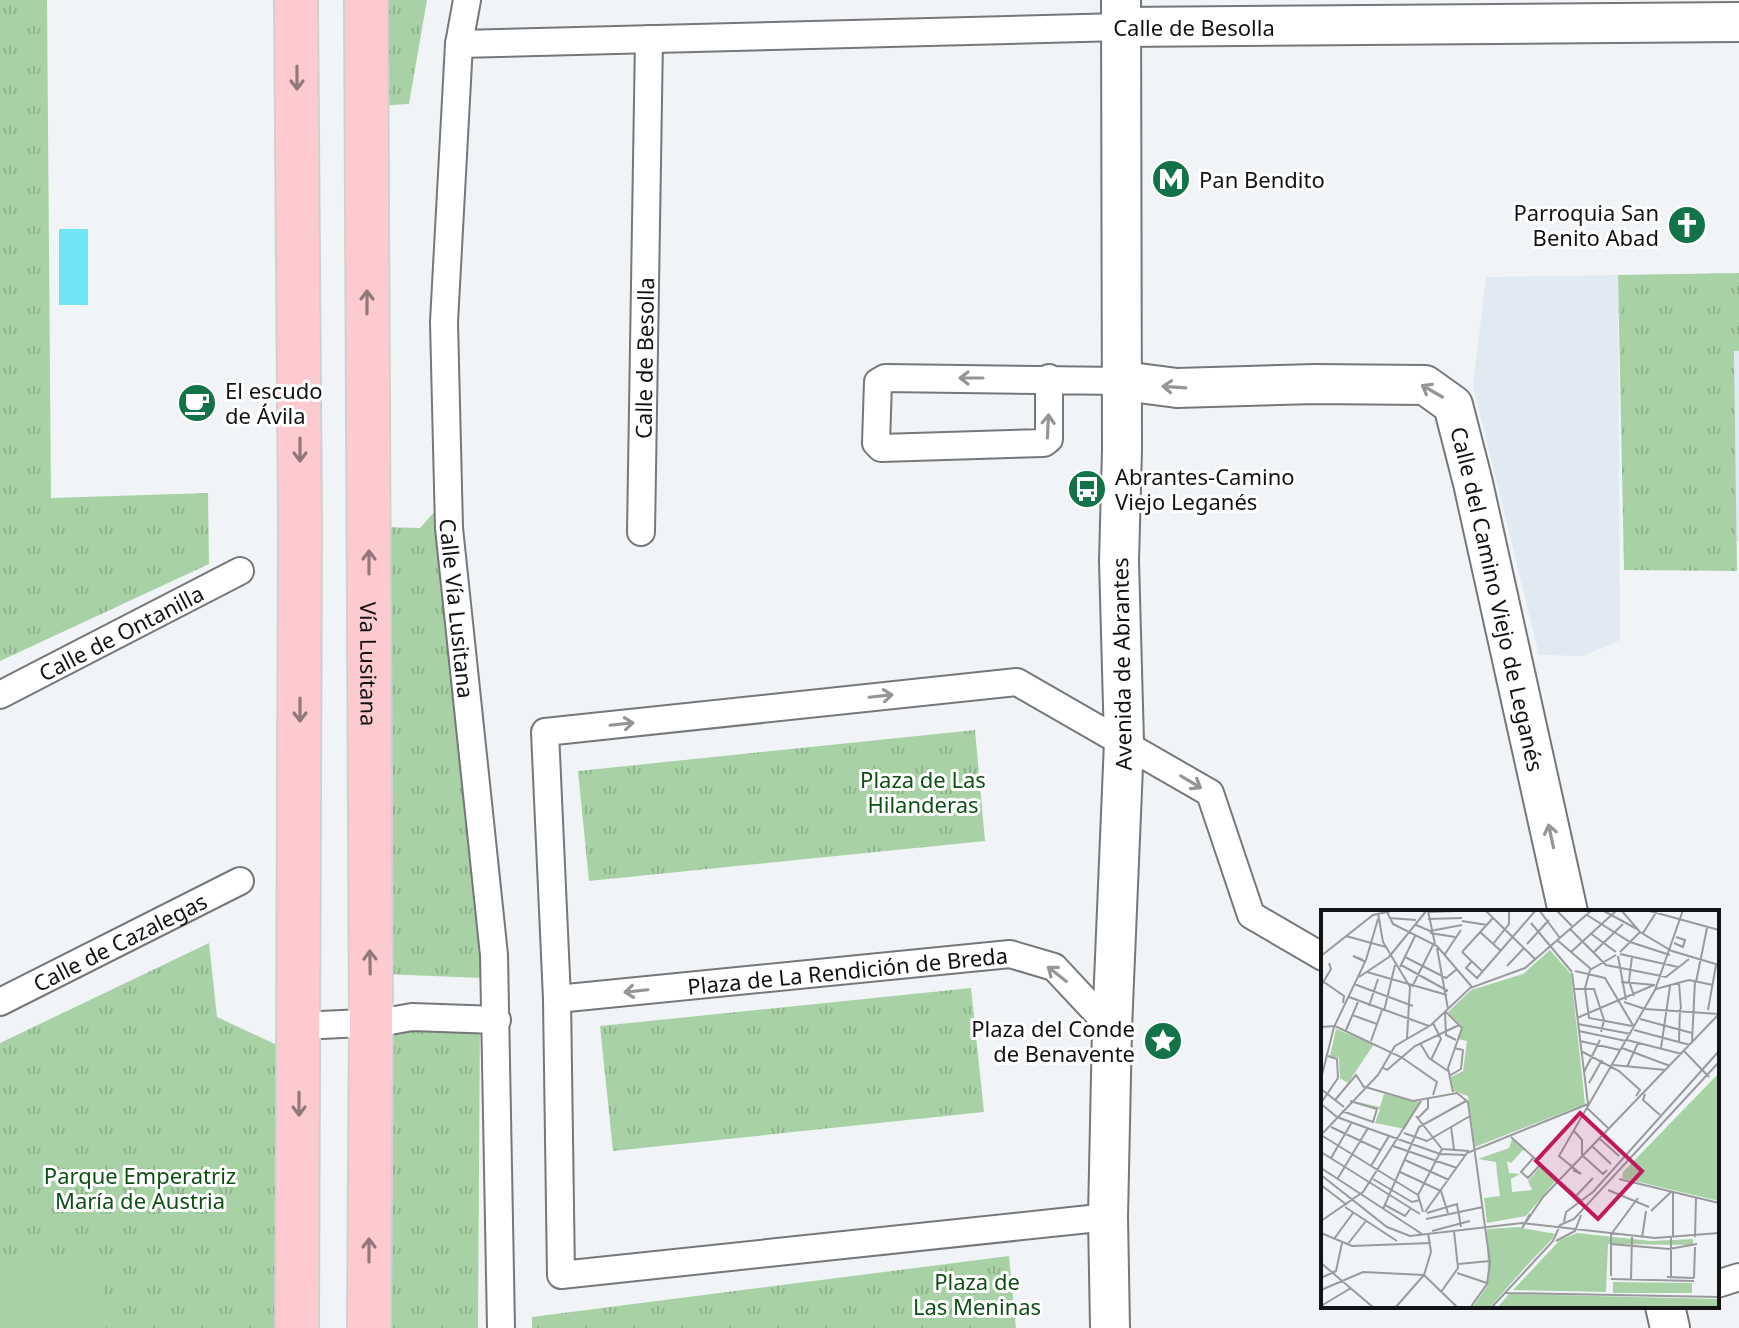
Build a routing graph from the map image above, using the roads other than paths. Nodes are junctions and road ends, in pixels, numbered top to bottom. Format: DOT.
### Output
graph roads {
  1 [pos="296,0"];
  2 [pos="366,0"];
  3 [pos="467,0"];
  4 [pos="1611,11"];
  5 [pos="1121,14"];
  6 [pos="1739,22"];
  7 [pos="649,39"];
  8 [pos="459,44"];
  9 [pos="1049,378"];
  10 [pos="1123,381"];
  11 [pos="641,532"];
  12 [pos="240,571"];
  13 [pos="0,695"];
  14 [pos="1124,742"];
  15 [pos="240,881"];
  16 [pos="1568,910"];
  17 [pos="1321,956"];
  18 [pos="557,999"];
  19 [pos="0,1002"];
  20 [pos="497,1020"];
  21 [pos="371,1023"];
  22 [pos="300,1026"];
  23 [pos="1112,1029"];
  24 [pos="1108,1217"];
  25 [pos="1739,1277"];
  26 [pos="1719,1283"];
  27 [pos="1665,1308"];
  28 [pos="297,1328"];
  29 [pos="369,1328"];
  30 [pos="501,1328"];
  31 [pos="1110,1328"];
  32 [pos="1670,1328"];
  1 -- 22 [label="main road, one-way"];
  21 -- 2 [label="main road, Vía Lusitana, one-way"];
  3 -- 8 [label="street, Calle Vía Lusitana"];
  4 -- 5 [label="street, Calle de Besolla"];
  4 -- 6 [label="street, Calle de Besolla"];
  5 -- 7 [label="street, Calle de Besolla"];
  5 -- 10 [label="street, Avenida de Abrantes"];
  7 -- 8 [label="street, Calle de Besolla"];
  7 -- 11 [label="street, Calle de Besolla"];
  8 -- 20 [label="street, Calle Vía Lusitana"];
  9 -- 9 [label="street, Calle del Camino Viejo de Leganés, one-way"];
  9 -- 10 [label="street, Calle del Camino Viejo de Leganés"];
  10 -- 14 [label="street, Avenida de Abrantes"];
  16 -- 10 [label="street, Calle del Camino Viejo de Leganés, one-way"];
  12 -- 13 [label="street, Calle de Ontanilla"];
  14 -- 17 [label="street, one-way"];
  18 -- 14 [label="street, one-way"];
  14 -- 23 [label="street, Avenida de Abrantes"];
  15 -- 19 [label="street, Calle de Cazalegas"];
  23 -- 18 [label="street, Plaza de La Rendición de Breda, one-way"];
  18 -- 24 [label="street"];
  20 -- 21 [label="street"];
  20 -- 30 [label="street"];
  21 -- 22 [label="street"];
  29 -- 21 [label="main road, Vía Lusitana, one-way"];
  22 -- 28 [label="main road, one-way"];
  23 -- 24 [label="street, Avenida de Abrantes"];
  24 -- 31 [label="street, Avenida de Abrantes"];
  25 -- 26 [label="street"];
  27 -- 32 [label="street"];
}
